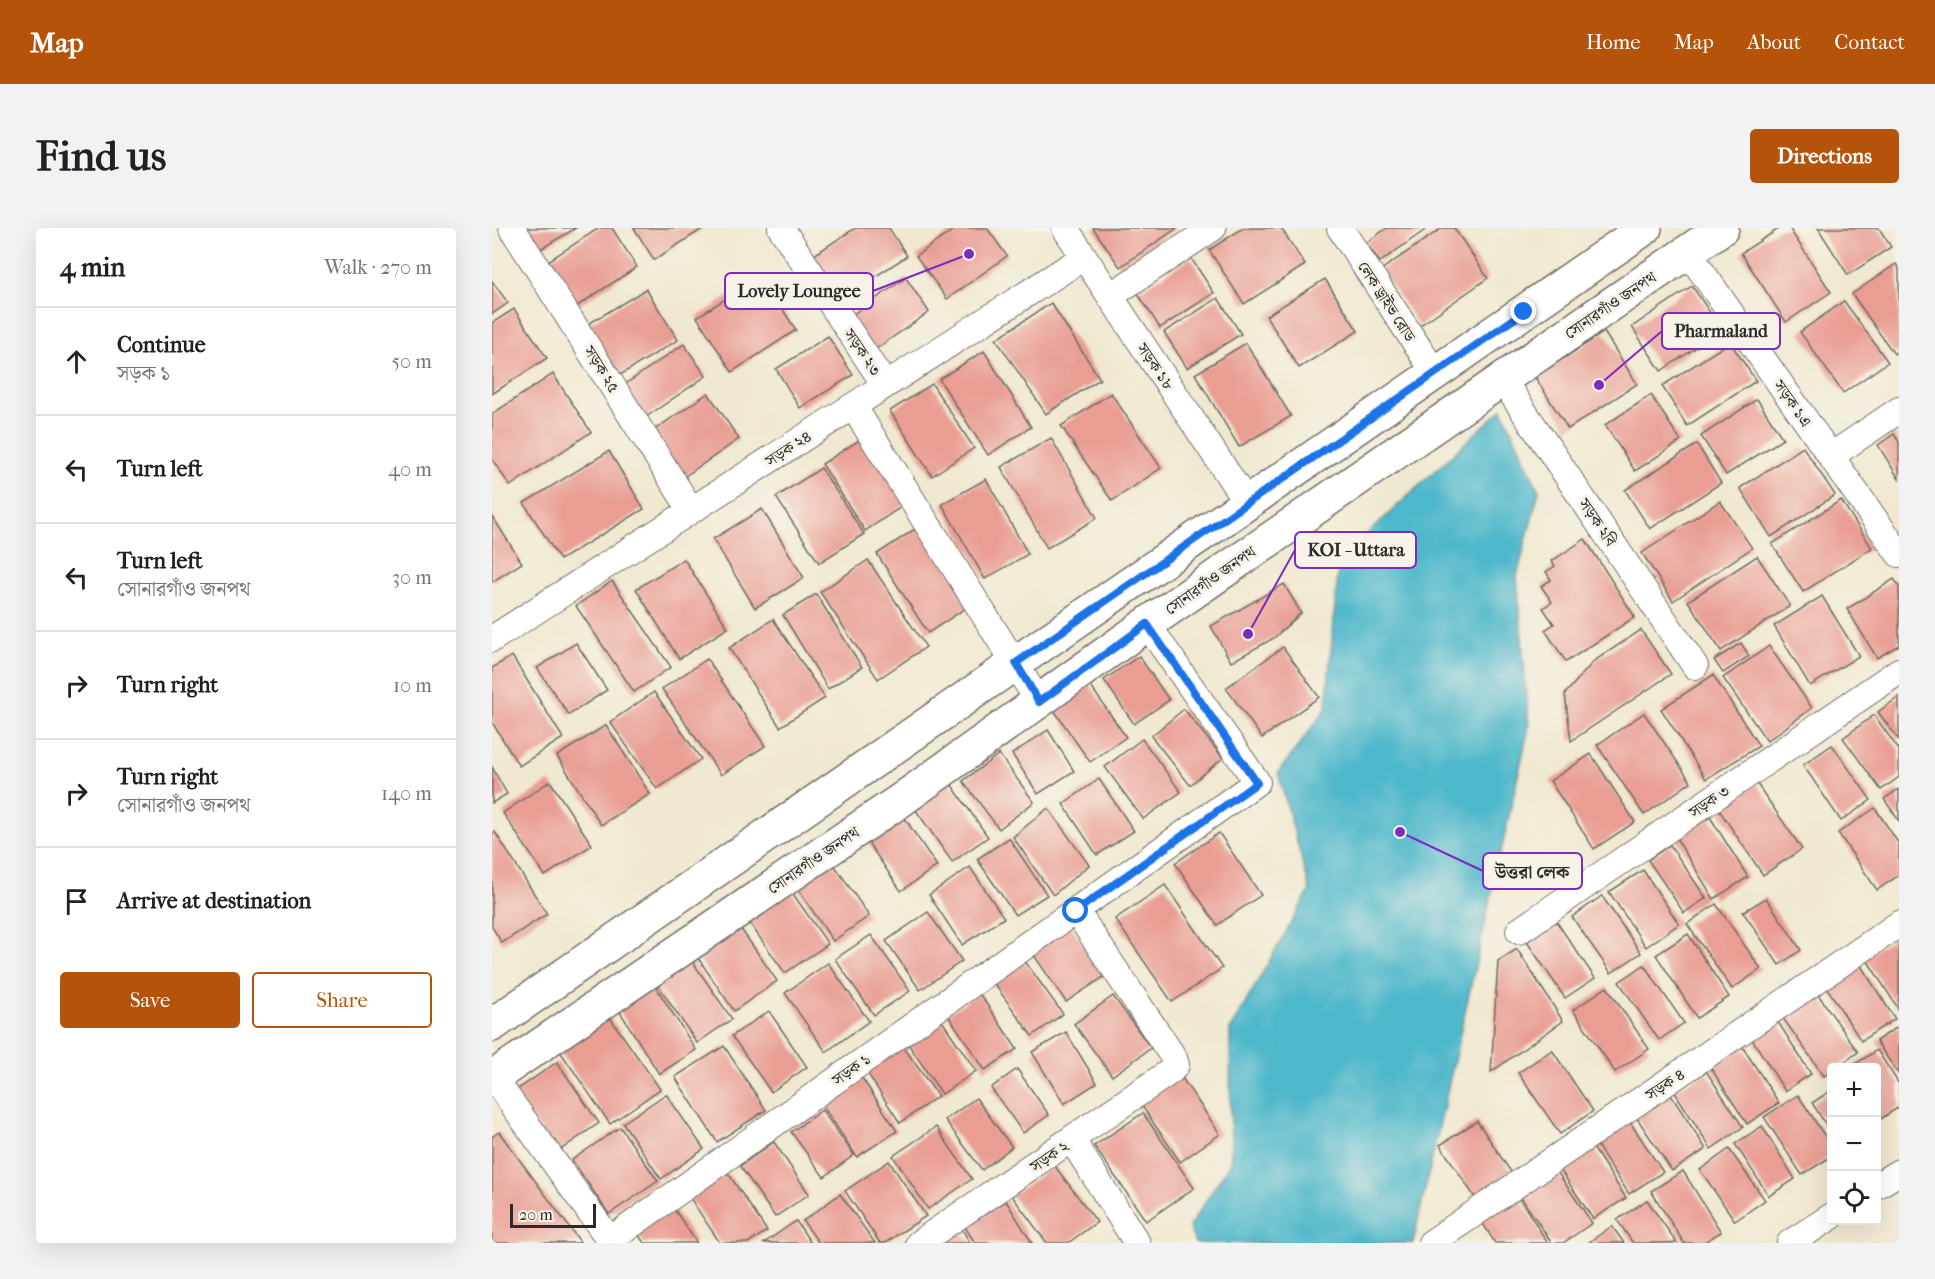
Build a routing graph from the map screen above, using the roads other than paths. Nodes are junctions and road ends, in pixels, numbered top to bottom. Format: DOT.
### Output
graph roads {
  1 [pos="512,228"];
  2 [pos="781,228"];
  3 [pos="1065,228"];
  4 [pos="1213,228"];
  5 [pos="1340,228"];
  6 [pos="1646,228"];
  7 [pos="1722,228"];
  8 [pos="1688,252"];
  9 [pos="1084,256"];
  10 [pos="1110,296"];
  11 [pos="1435,373"];
  12 [pos="1502,379"];
  13 [pos="885,385"];
  14 [pos="853,406"];
  15 [pos="1899,410"];
  16 [pos="1831,456"];
  17 [pos="1247,503"];
  18 [pos="691,510"];
  19 [pos="1899,554"];
  20 [pos="1147,624"];
  21 [pos="492,639"];
  22 [pos="1016,663"];
  23 [pos="1695,666"];
  24 [pos="1899,671"];
  25 [pos="1039,702"];
  26 [pos="1076,911"];
  27 [pos="1899,924"];
  28 [pos="1519,931"];
  29 [pos="492,1025"];
  30 [pos="493,1078"];
  31 [pos="1072,1140"];
  32 [pos="1899,1172"];
  33 [pos="1881,1183"];
  34 [pos="1827,1219"];
  35 [pos="611,1242"];
  36 [pos="919,1243"];
  37 [pos="1137,1243"];
  38 [pos="1431,1243"];
  39 [pos="1790,1243"];
  1 -- 18 [label="street, সড়ক ২৫"];
  2 -- 13 [label="street, সড়ক ২৩"];
  3 -- 9 [label="street, সড়ক ১৮"];
  4 -- 10 [label="street"];
  5 -- 11 [label="street, লেক ড্রাইভ রোড"];
  6 -- 11 [label="main road"];
  7 -- 8 [label="main road, সোনারগাঁও জনপথ"];
  8 -- 12 [label="main road, সোনারগাঁও জনপথ"];
  8 -- 16 [label="street, সড়ক ১এ"];
  9 -- 10 [label="street, সড়ক ১৮"];
  9 -- 13 [label="street, সড়ক ২৪"];
  10 -- 17 [label="street, সড়ক ১৮"];
  11 -- 17 [label="main road"];
  12 -- 20 [label="main road, সোনারগাঁও জনপথ"];
  12 -- 23 [label="street, সড়ক ২বি"];
  13 -- 14 [label="street, সড়ক ২৪"];
  14 -- 18 [label="street, সড়ক ২৪"];
  14 -- 22 [label="street"];
  15 -- 16 [label="street"];
  16 -- 19 [label="street, সড়ক ১এ"];
  17 -- 22 [label="main road"];
  18 -- 21 [label="street, সড়ক ২৪"];
  20 -- 25 [label="main road, সোনারগাঁও জনপথ"];
  20 -- 26 [label="street, সড়ক ১"];
  22 -- 25 [label="street"];
  22 -- 29 [label="main road"];
  24 -- 28 [label="street, সড়ক ৩"];
  25 -- 30 [label="main road, সোনারগাঁও জনপথ"];
  26 -- 31 [label="street, সড়ক ২"];
  26 -- 35 [label="street, সড়ক ১"];
  27 -- 38 [label="street, সড়ক ৪"];
  30 -- 35 [label="street, সড়ক ১"];
  31 -- 36 [label="street, সড়ক ২"];
  31 -- 37 [label="street"];
  32 -- 33 [label="street"];
  34 -- 39 [label="street"];
}
